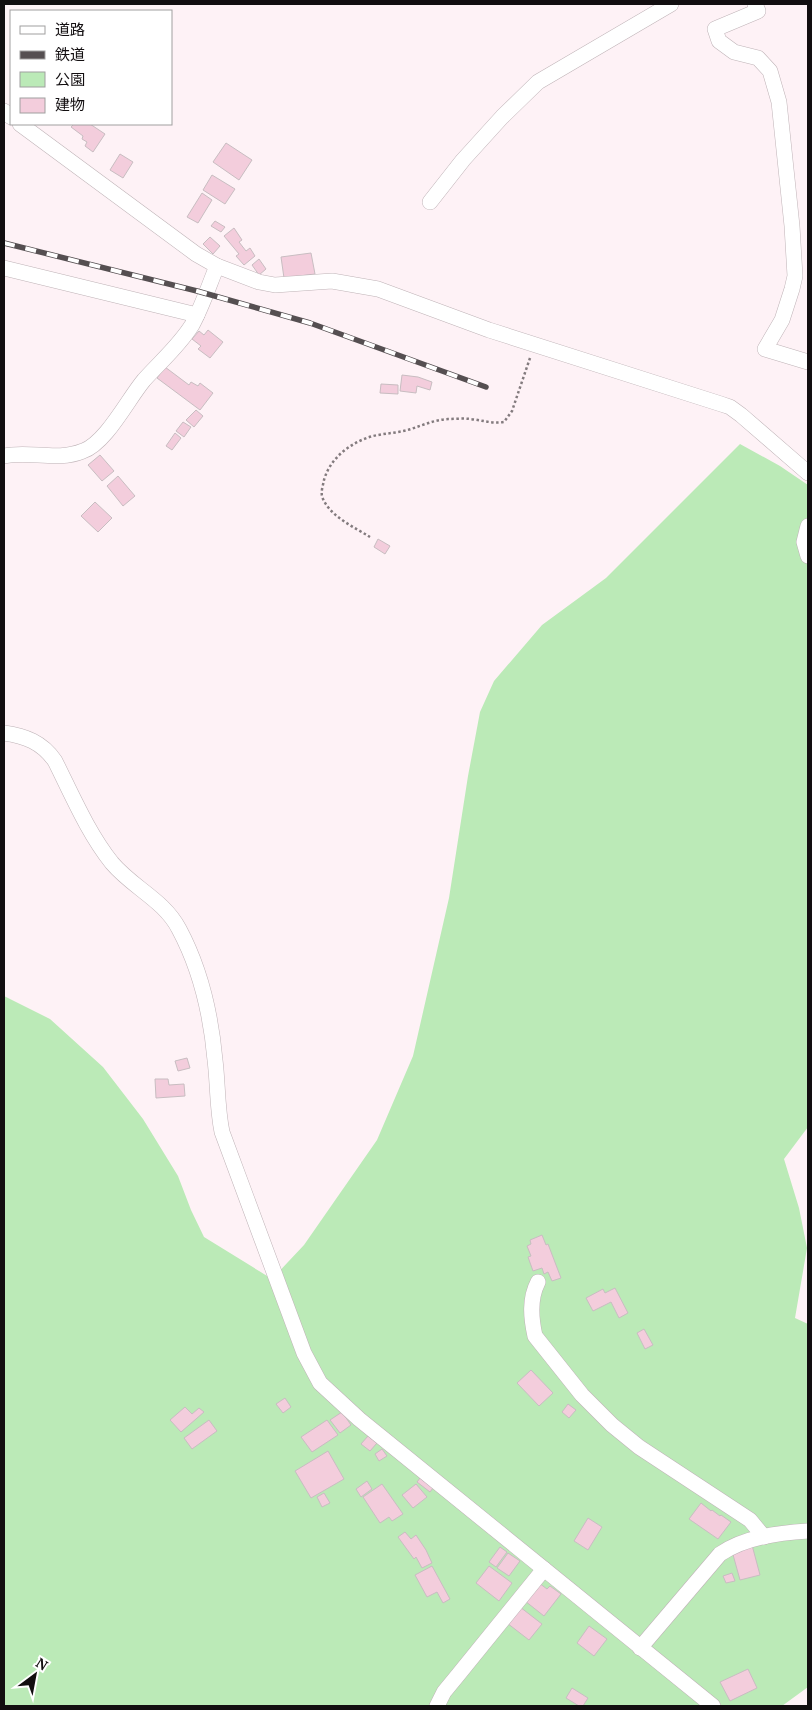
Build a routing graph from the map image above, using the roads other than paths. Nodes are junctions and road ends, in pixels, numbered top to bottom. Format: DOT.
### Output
graph roads {
  1 [pos="671,4"];
  2 [pos="755,4"];
  3 [pos="21,125"];
  4 [pos="430,202"];
  5 [pos="217,266"];
  6 [pos="4,268"];
  7 [pos="197,315"];
  8 [pos="808,362"];
  9 [pos="4,456"];
  10 [pos="808,473"];
  11 [pos="808,526"];
  12 [pos="808,556"];
  13 [pos="4,733"];
  14 [pos="538,1282"];
  15 [pos="808,1530"];
  16 [pos="764,1537"];
  17 [pos="544,1569"];
  18 [pos="640,1648"];
  19 [pos="437,1706"];
  20 [pos="713,1706"];
  1 -- 4 [label="street"];
  2 -- 8 [label="street"];
  3 -- 5 [label="street"];
  5 -- 7 [label="street"];
  5 -- 10 [label="street"];
  6 -- 7 [label="street"];
  7 -- 9 [label="street"];
  11 -- 12 [label="street"];
  13 -- 17 [label="street"];
  14 -- 16 [label="street"];
  15 -- 16 [label="street"];
  16 -- 18 [label="street"];
  17 -- 18 [label="street"];
  17 -- 19 [label="street"];
  18 -- 20 [label="street"];
}
